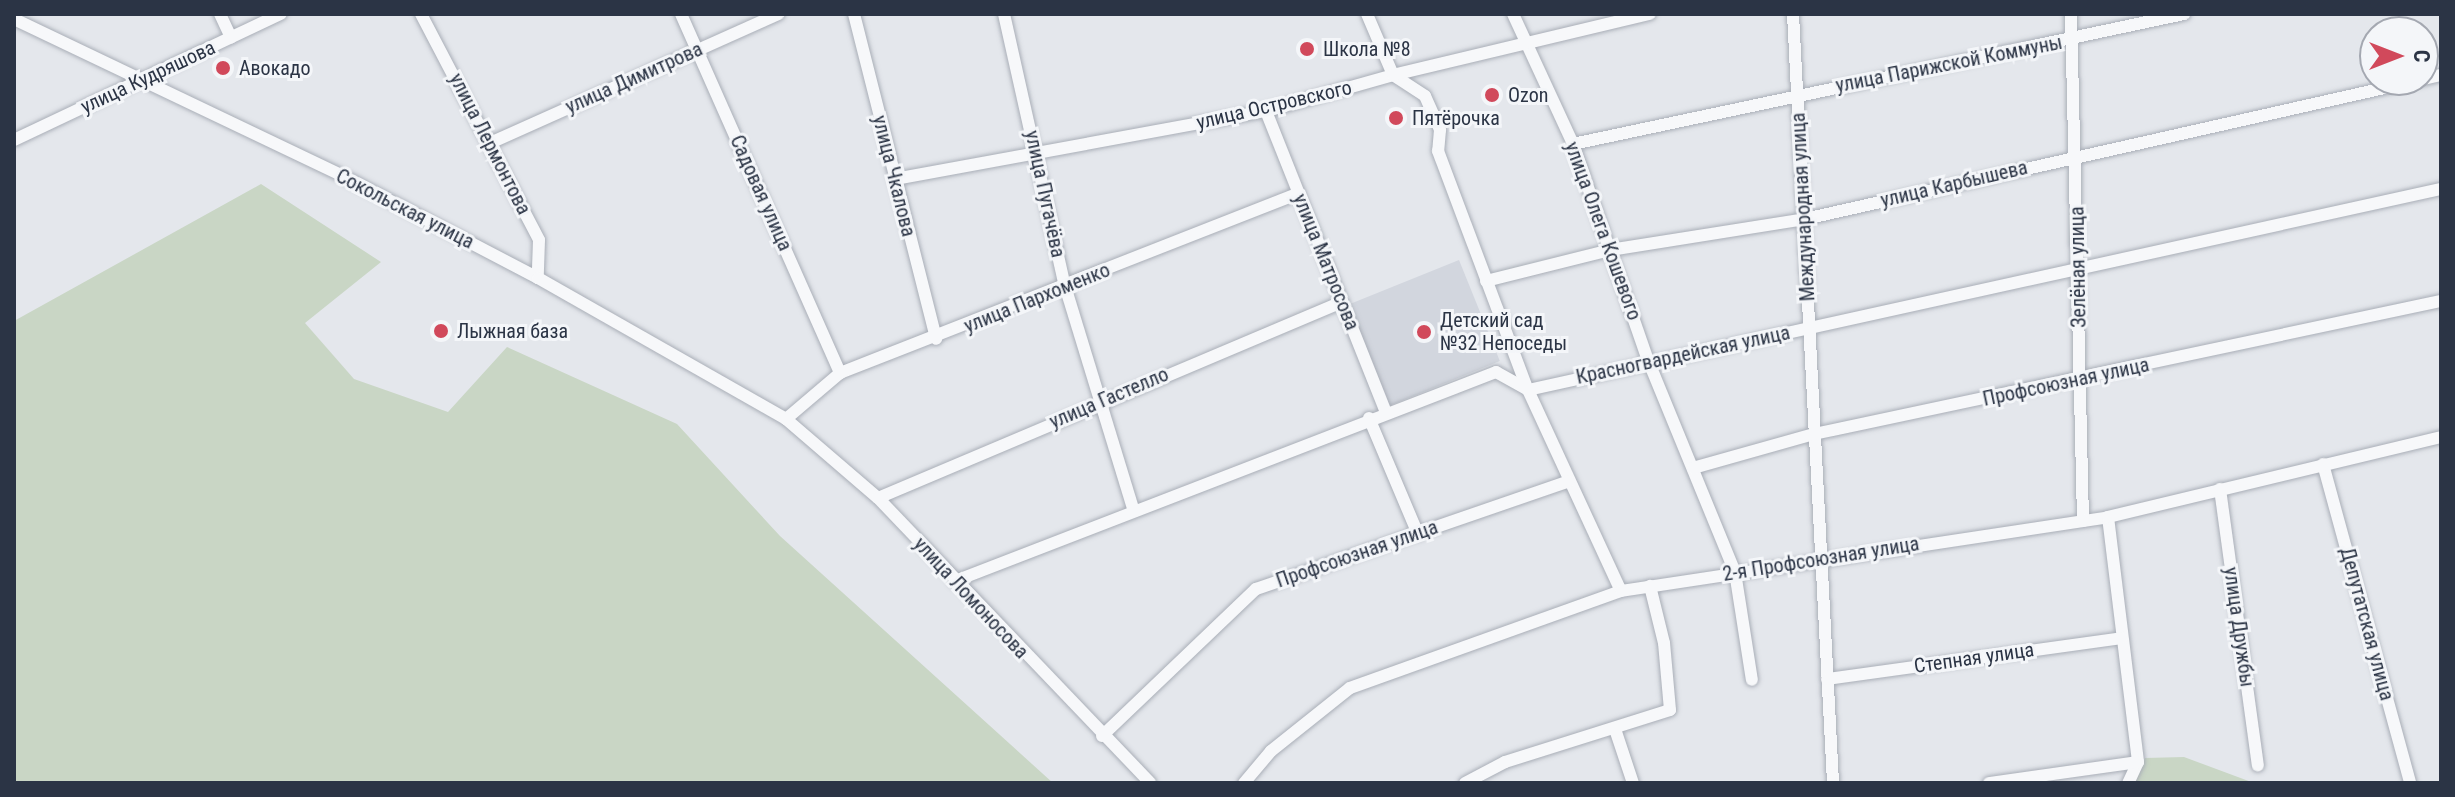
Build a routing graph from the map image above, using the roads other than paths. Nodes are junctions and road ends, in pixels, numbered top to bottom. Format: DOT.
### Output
graph roads {
  1 [pos="220,14"];
  2 [pos="281,14"];
  3 [pos="421,14"];
  4 [pos="681,14"];
  5 [pos="779,14"];
  6 [pos="854,14"];
  7 [pos="1004,14"];
  8 [pos="1367,14"];
  9 [pos="1513,14"];
  10 [pos="1650,14"];
  11 [pos="1793,14"];
  12 [pos="2071,14"];
  13 [pos="2184,14"];
  14 [pos="14,19"];
  15 [pos="231,38"];
  16 [pos="2072,39"];
  17 [pos="1525,46"];
  18 [pos="697,50"];
  19 [pos="1393,75"];
  20 [pos="144,79"];
  21 [pos="2359,94"];
  22 [pos="1797,95"];
  23 [pos="1266,111"];
  24 [pos="14,140"];
  25 [pos="490,143"];
  26 [pos="1573,144"];
  27 [pos="1036,153"];
  28 [pos="2077,155"];
  29 [pos="895,179"];
  30 [pos="2441,189"];
  31 [pos="1299,193"];
  32 [pos="1805,219"];
  33 [pos="1610,250"];
  34 [pos="2079,267"];
  35 [pos="538,278"];
  36 [pos="1486,281"];
  37 [pos="1065,286"];
  38 [pos="2441,301"];
  39 [pos="1342,302"];
  40 [pos="1810,328"];
  41 [pos="936,339"];
  42 [pos="1648,360"];
  43 [pos="840,373"];
  44 [pos="2079,379"];
  45 [pos="1528,390"];
  46 [pos="1097,402"];
  47 [pos="1386,412"];
  48 [pos="1369,418"];
  49 [pos="786,419"];
  50 [pos="1814,434"];
  51 [pos="2441,437"];
  52 [pos="2323,464"];
  53 [pos="1693,468"];
  54 [pos="1569,481"];
  55 [pos="2220,489"];
  56 [pos="878,498"];
  57 [pos="1133,509"];
  58 [pos="2108,517"];
  59 [pos="2083,521"];
  60 [pos="1418,534"];
  61 [pos="1820,558"];
  62 [pos="1735,572"];
  63 [pos="955,581"];
  64 [pos="1650,586"];
  65 [pos="1621,591"];
  66 [pos="2121,638"];
  67 [pos="1827,679"];
  68 [pos="1752,680"];
  69 [pos="1615,729"];
  70 [pos="1102,736"];
  71 [pos="2138,762"];
  72 [pos="2258,765"];
  73 [pos="1150,783"];
  74 [pos="1244,783"];
  75 [pos="1465,783"];
  76 [pos="1633,783"];
  77 [pos="1833,783"];
  78 [pos="1989,783"];
  79 [pos="2128,783"];
  80 [pos="2410,783"];
  1 -- 15 [label="street"];
  2 -- 15 [label="street, улица Кудряшова"];
  3 -- 25 [label="street, улица Лермонтова"];
  4 -- 18 [label="street, Садовая улица"];
  5 -- 18 [label="street, улица Димитрова"];
  6 -- 29 [label="street, улица Чкалова"];
  7 -- 27 [label="street, улица Пугачёва"];
  8 -- 19 [label="street"];
  9 -- 17 [label="street, улица Олега Кошевого"];
  10 -- 17 [label="street, улица Островского"];
  11 -- 22 [label="street, Международная улица"];
  12 -- 16 [label="street, Зелёная улица"];
  13 -- 16 [label="street, улица Парижской Коммуны"];
  14 -- 20 [label="street, Сокольская улица"];
  15 -- 20 [label="street, улица Кудряшова"];
  16 -- 22 [label="street, улица Парижской Коммуны"];
  16 -- 28 [label="street, Зелёная улица"];
  17 -- 19 [label="street, улица Островского"];
  17 -- 26 [label="street, улица Олега Кошевого"];
  18 -- 25 [label="street, улица Димитрова"];
  18 -- 43 [label="street, Садовая улица"];
  19 -- 23 [label="street, улица Островского"];
  19 -- 36 [label="street"];
  20 -- 24 [label="street, улица Кудряшова"];
  20 -- 35 [label="street, Сокольская улица"];
  21 -- 28 [label="street, улица Карбышева"];
  22 -- 26 [label="street, улица Парижской Коммуны"];
  22 -- 32 [label="street, Международная улица"];
  23 -- 27 [label="street, улица Островского"];
  23 -- 31 [label="street, улица Матросова"];
  25 -- 35 [label="street, улица Лермонтова"];
  26 -- 33 [label="street, улица Олега Кошевого"];
  27 -- 29 [label="street, улица Островского"];
  27 -- 37 [label="street, улица Пугачёва"];
  28 -- 32 [label="street, улица Карбышева"];
  28 -- 34 [label="street, Зелёная улица"];
  29 -- 41 [label="street, улица Чкалова"];
  30 -- 34 [label="street, Красногвардейская улица"];
  31 -- 37 [label="street, улица Пархоменко"];
  31 -- 39 [label="street, улица Матросова"];
  32 -- 33 [label="street, улица Карбышева"];
  32 -- 40 [label="street, Международная улица"];
  33 -- 36 [label="street, улица Карбышева"];
  33 -- 42 [label="street, улица Олега Кошевого"];
  34 -- 40 [label="street, Красногвардейская улица"];
  34 -- 44 [label="street, Зелёная улица"];
  35 -- 49 [label="street, Сокольская улица"];
  36 -- 45 [label="street"];
  37 -- 41 [label="street, улица Пархоменко"];
  37 -- 46 [label="street, улица Пугачёва"];
  38 -- 44 [label="street, Профсоюзная улица"];
  39 -- 46 [label="street, улица Гастелло"];
  39 -- 47 [label="street, улица Матросова"];
  40 -- 42 [label="street, Красногвардейская улица"];
  40 -- 50 [label="street, Международная улица"];
  41 -- 43 [label="street, улица Пархоменко"];
  42 -- 45 [label="street, Красногвардейская улица"];
  42 -- 53 [label="street, улица Олега Кошевого"];
  43 -- 49 [label="street, улица Пархоменко"];
  44 -- 50 [label="street, Профсоюзная улица"];
  44 -- 59 [label="street, Зелёная улица"];
  45 -- 47 [label="street"];
  45 -- 54 [label="street"];
  46 -- 56 [label="street, улица Гастелло"];
  46 -- 57 [label="street, улица Пугачёва"];
  47 -- 48 [label="street"];
  48 -- 57 [label="street"];
  48 -- 60 [label="street"];
  49 -- 56 [label="street, улица Ломоносова"];
  50 -- 53 [label="street, Профсоюзная улица"];
  50 -- 61 [label="street, Международная улица"];
  51 -- 52 [label="street, 2-я Профсоюзная улица"];
  52 -- 55 [label="street, 2-я Профсоюзная улица"];
  52 -- 80 [label="street, Депутатская улица"];
  53 -- 62 [label="street, улица Олега Кошевого"];
  54 -- 60 [label="street, Профсоюзная улица"];
  54 -- 65 [label="street"];
  55 -- 58 [label="street, 2-я Профсоюзная улица"];
  55 -- 72 [label="street, улица Дружбы"];
  56 -- 63 [label="street, улица Ломоносова"];
  57 -- 63 [label="street"];
  58 -- 59 [label="street, 2-я Профсоюзная улица"];
  58 -- 66 [label="street"];
  59 -- 61 [label="street, 2-я Профсоюзная улица"];
  60 -- 70 [label="street, Профсоюзная улица"];
  61 -- 62 [label="street, 2-я Профсоюзная улица"];
  61 -- 67 [label="street, Международная улица"];
  62 -- 64 [label="street, 2-я Профсоюзная улица"];
  62 -- 68 [label="street, улица Олега Кошевого"];
  63 -- 70 [label="street, улица Ломоносова"];
  64 -- 65 [label="street, 2-я Профсоюзная улица"];
  64 -- 69 [label="street"];
  65 -- 74 [label="street, 2-я Профсоюзная улица"];
  66 -- 67 [label="street, Степная улица"];
  66 -- 71 [label="street"];
  67 -- 77 [label="street, Международная улица"];
  69 -- 75 [label="street"];
  69 -- 76 [label="street"];
  70 -- 73 [label="street, улица Ломоносова"];
  71 -- 78 [label="street"];
  71 -- 79 [label="street"];
}
